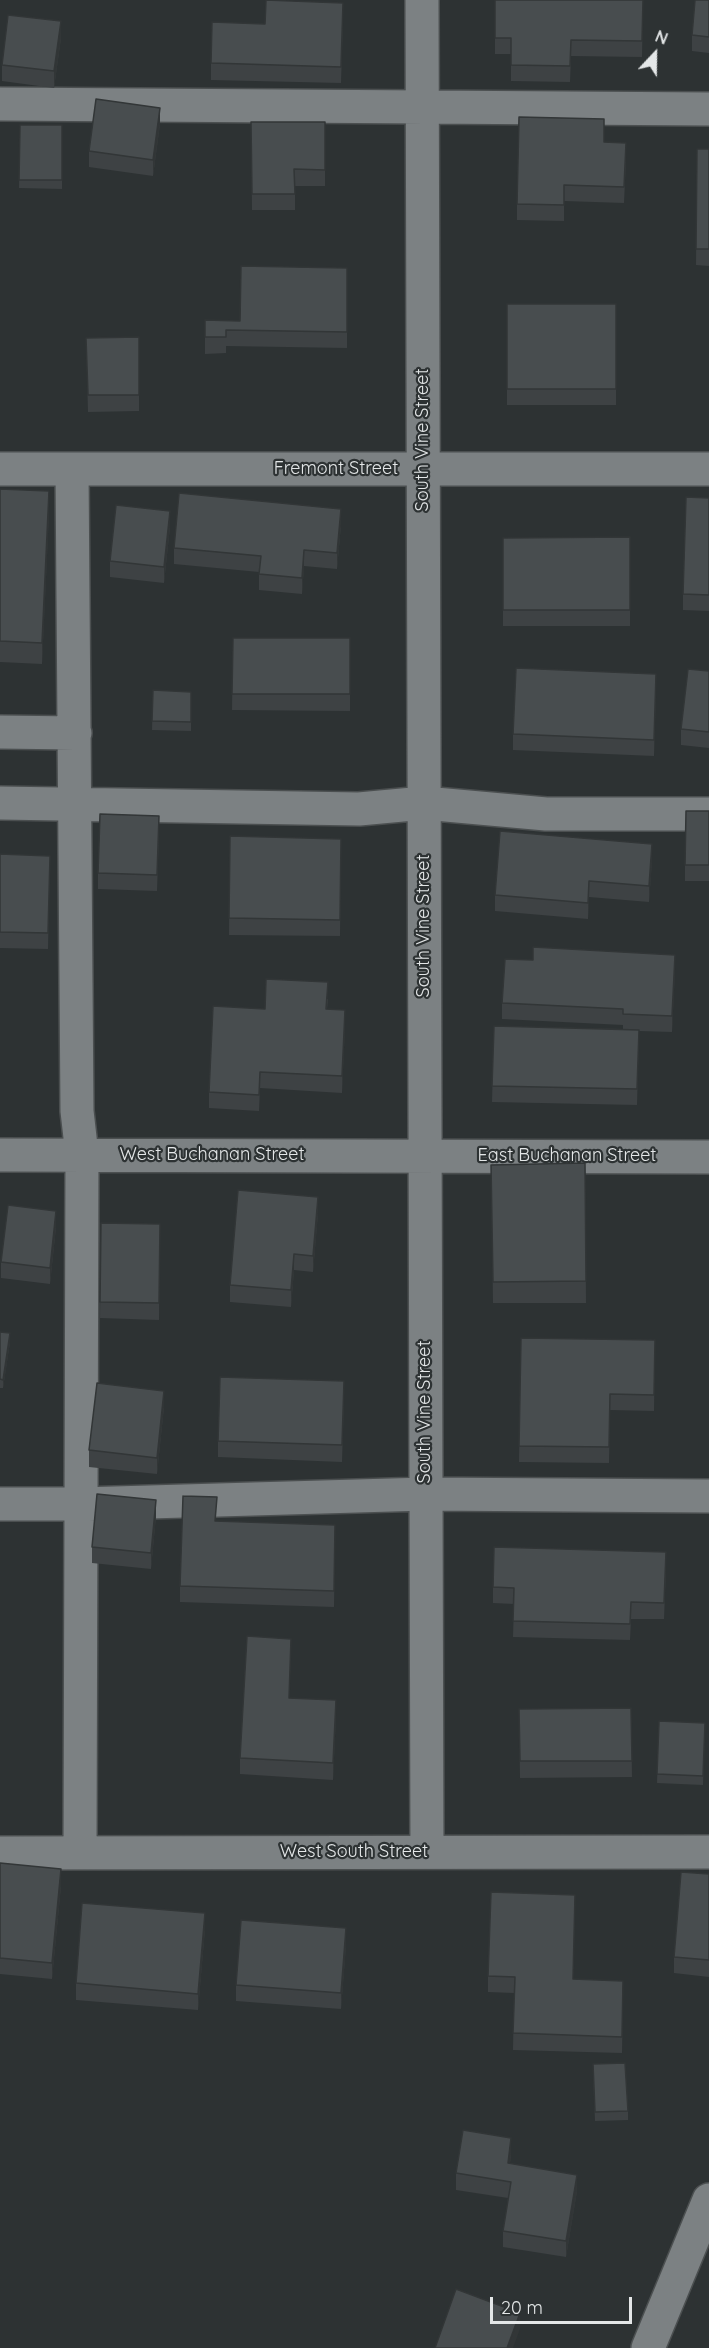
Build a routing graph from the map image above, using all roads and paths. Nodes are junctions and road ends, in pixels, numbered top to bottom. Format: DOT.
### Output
graph roads {
  1 [pos="422,0"];
  2 [pos="0,104"];
  3 [pos="422,108"];
  4 [pos="709,109"];
  5 [pos="0,469"];
  6 [pos="72,469"];
  7 [pos="423,469"];
  8 [pos="709,469"];
  9 [pos="0,732"];
  10 [pos="75,733"];
  11 [pos="0,803"];
  12 [pos="424,803"];
  13 [pos="75,804"];
  14 [pos="709,814"];
  15 [pos="0,1155"];
  16 [pos="82,1155"];
  17 [pos="424,1155"];
  18 [pos="709,1157"];
  19 [pos="426,1494"];
  20 [pos="709,1496"];
  21 [pos="0,1504"];
  22 [pos="80,1504"];
  23 [pos="0,1852"];
  24 [pos="80,1852"];
  25 [pos="426,1852"];
  26 [pos="709,1852"];
  27 [pos="709,2200"];
  28 [pos="648,2348"];
  1 -- 3 [label="street, South Vine Street"];
  2 -- 3 [label="street"];
  3 -- 4 [label="street"];
  3 -- 7 [label="street, South Vine Street"];
  5 -- 6 [label="street, Fremont Street"];
  6 -- 7 [label="street, Fremont Street"];
  6 -- 10 [label="street"];
  7 -- 8 [label="street, Fremont Street"];
  7 -- 12 [label="street, South Vine Street"];
  9 -- 10 [label="street"];
  10 -- 13 [label="street"];
  11 -- 13 [label="street"];
  12 -- 13 [label="street"];
  12 -- 14 [label="street"];
  12 -- 17 [label="street, South Vine Street"];
  13 -- 16 [label="street"];
  15 -- 16 [label="street, West Buchanan Street"];
  16 -- 17 [label="street, West Buchanan Street"];
  16 -- 22 [label="street"];
  17 -- 18 [label="street, East Buchanan Street"];
  17 -- 19 [label="street, South Vine Street"];
  19 -- 20 [label="street"];
  19 -- 22 [label="street"];
  19 -- 25 [label="street, South Vine Street"];
  21 -- 22 [label="street"];
  22 -- 24 [label="street"];
  23 -- 24 [label="street, West South Street"];
  24 -- 25 [label="street, West South Street"];
  25 -- 26 [label="street, West South Street"];
  27 -- 28 [label="street"];
}
